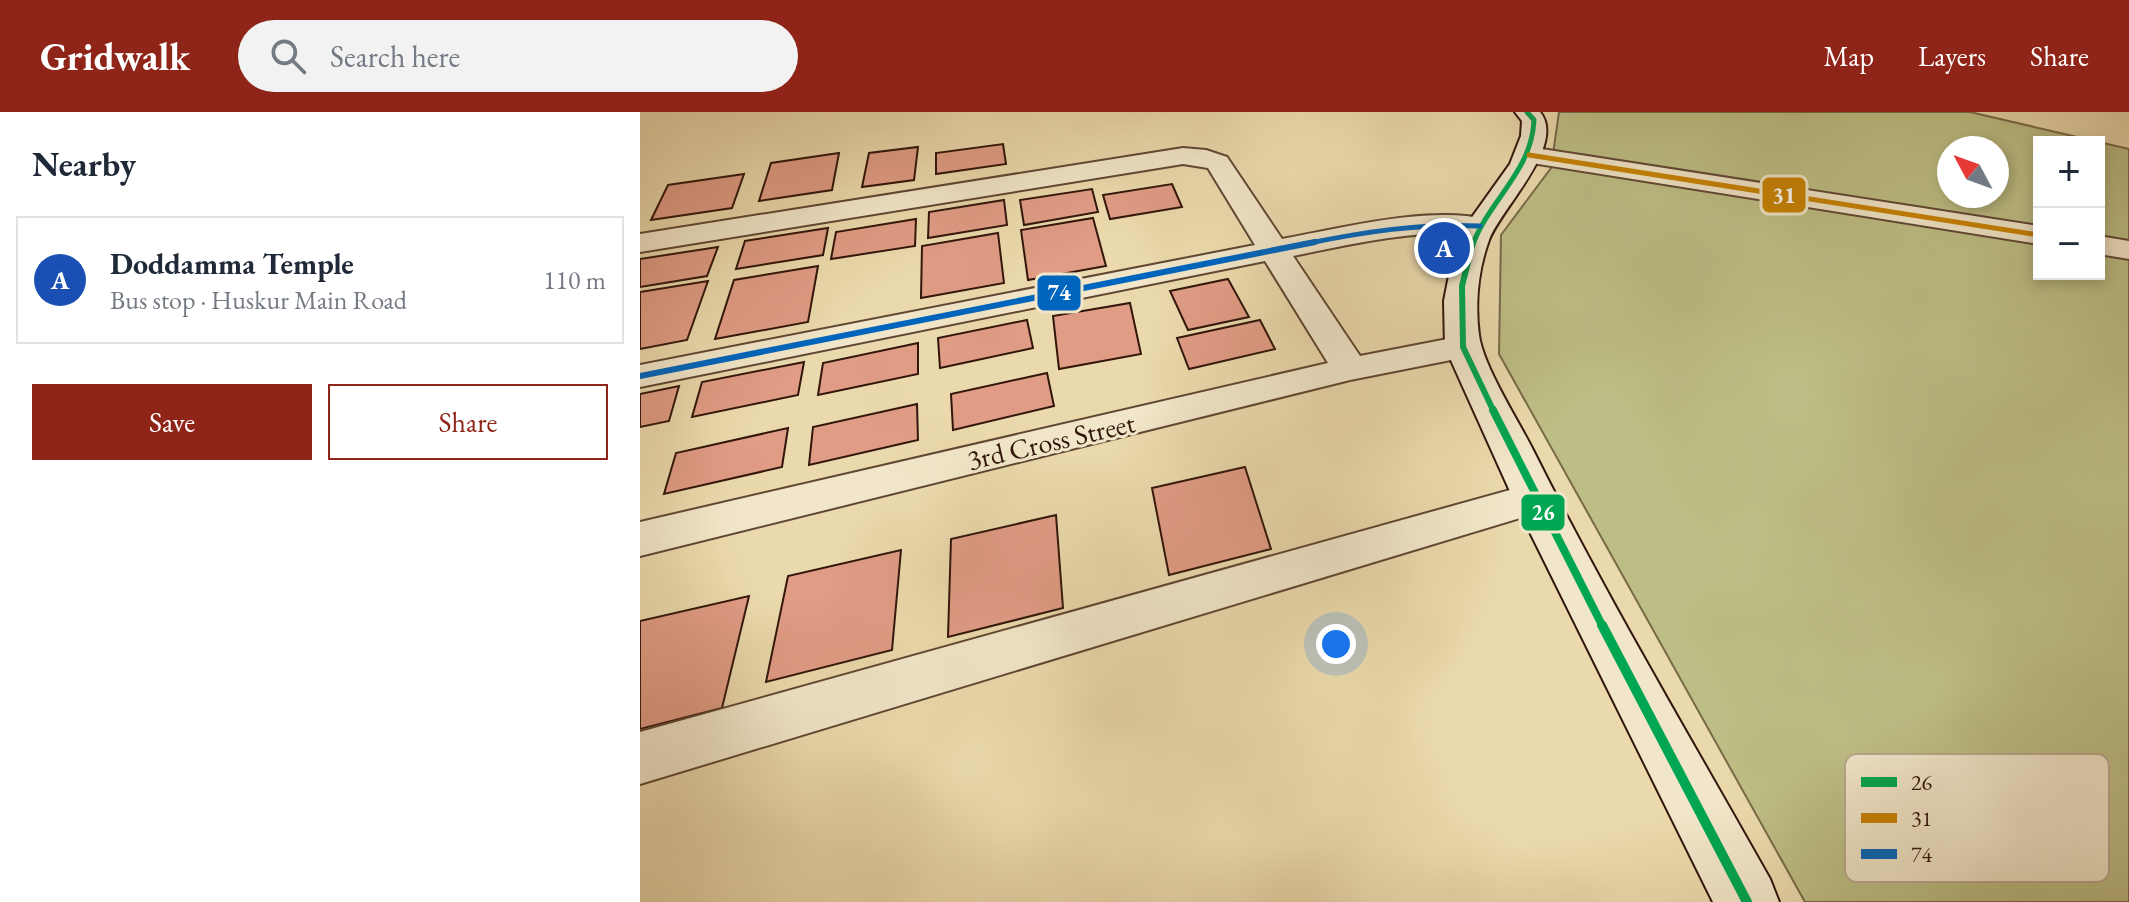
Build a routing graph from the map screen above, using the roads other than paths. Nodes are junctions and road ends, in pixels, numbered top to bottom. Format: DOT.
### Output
graph roads {
  1 [pos="1527,112"];
  2 [pos="1529,155"];
  3 [pos="1480,226"];
  4 [pos="2033,234"];
  5 [pos="640,243"];
  6 [pos="2105,246"];
  7 [pos="1274,250"];
  8 [pos="2129,250"];
  9 [pos="1463,347"];
  10 [pos="1350,369"];
  11 [pos="640,376"];
  12 [pos="1535,498"];
  13 [pos="640,539"];
  14 [pos="640,758"];
  15 [pos="1747,902"];
  1 -- 2 [label="street"];
  2 -- 3 [label="street"];
  2 -- 4 [label="street"];
  3 -- 7 [label="street"];
  3 -- 9 [label="street"];
  5 -- 7 [label="street"];
  6 -- 8 [label="street"];
  7 -- 10 [label="street"];
  7 -- 11 [label="street"];
  9 -- 10 [label="street, 3rd Cross Street"];
  9 -- 12 [label="street"];
  10 -- 13 [label="street, 3rd Cross Street"];
  12 -- 14 [label="street"];
  12 -- 15 [label="street"];
}
